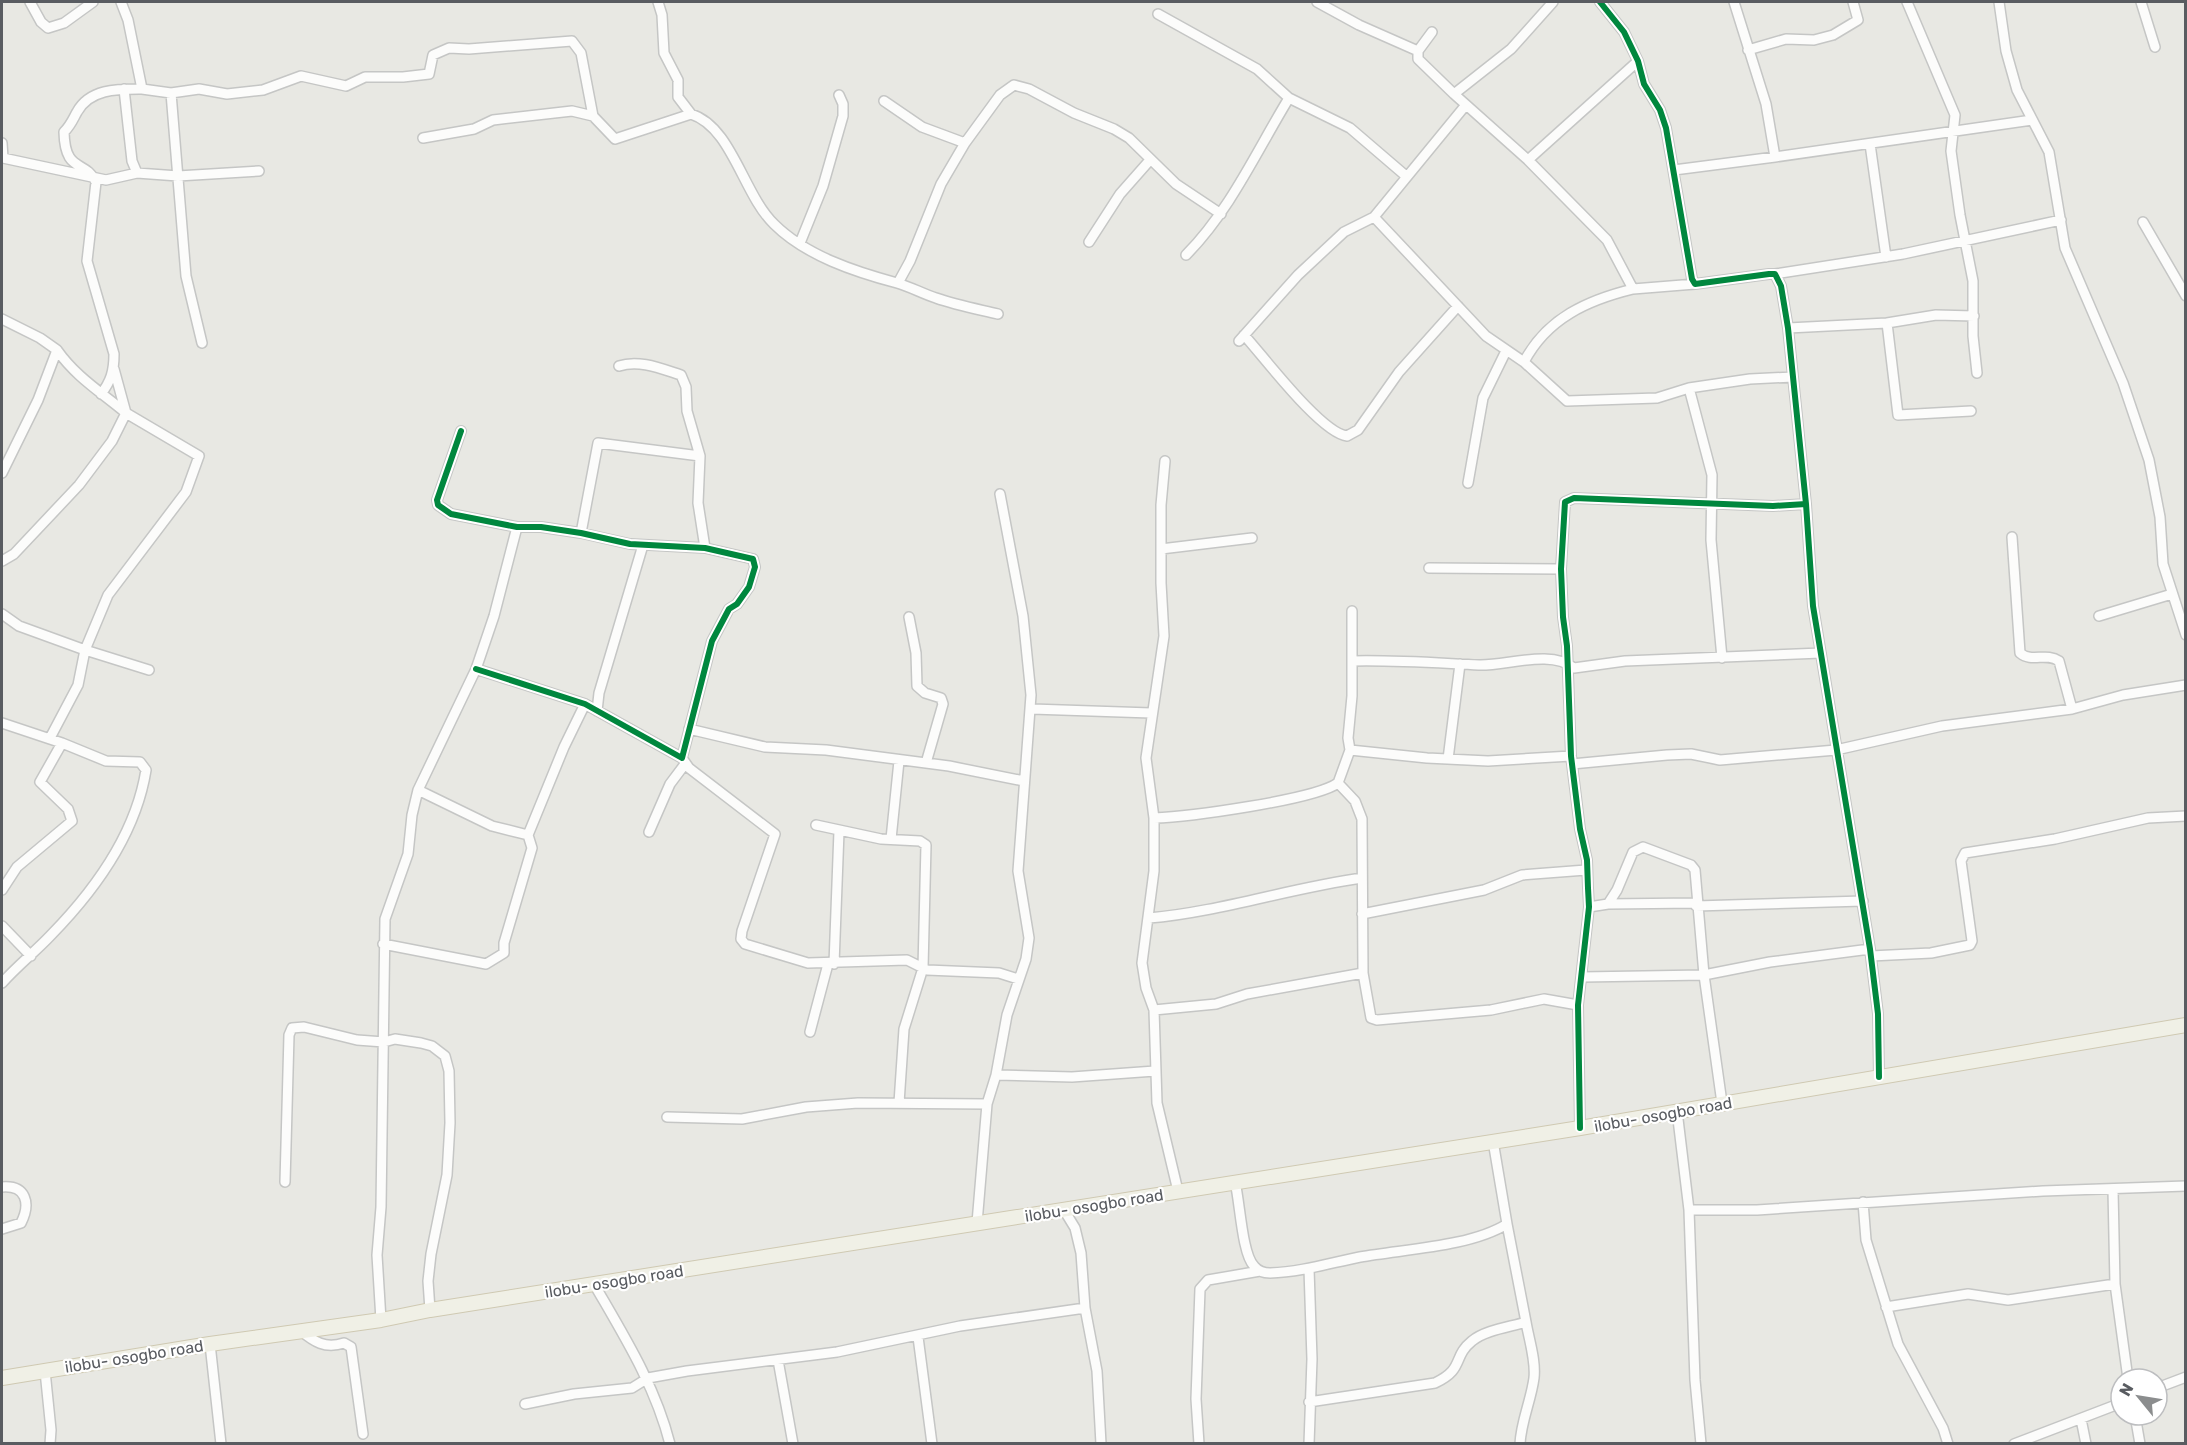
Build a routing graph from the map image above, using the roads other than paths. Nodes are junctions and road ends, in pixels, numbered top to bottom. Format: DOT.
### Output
graph roads {
  1 [pos="30,2"];
  2 [pos="93,2"];
  3 [pos="121,2"];
  4 [pos="658,2"];
  5 [pos="1317,2"];
  6 [pos="1553,2"];
  7 [pos="1601,2"];
  8 [pos="1734,2"];
  9 [pos="1853,2"];
  10 [pos="1907,2"];
  11 [pos="1999,2"];
  12 [pos="2141,2"];
  13 [pos="1158,14"];
  14 [pos="1432,32"];
  15 [pos="2155,47"];
  16 [pos="1748,50"];
  17 [pos="1418,51"];
  18 [pos="1638,62"];
  19 [pos="124,89"];
  20 [pos="142,89"];
  21 [pos="171,93"];
  22 [pos="1454,94"];
  23 [pos="839,95"];
  24 [pos="1289,98"];
  25 [pos="884,101"];
  26 [pos="1465,106"];
  27 [pos="691,114"];
  28 [pos="593,116"];
  29 [pos="2032,120"];
  30 [pos="1952,132"];
  31 [pos="423,138"];
  32 [pos="2,143"];
  33 [pos="965,143"];
  34 [pos="1870,144"];
  35 [pos="1775,157"];
  36 [pos="1150,160"];
  37 [pos="1528,160"];
  38 [pos="1674,170"];
  39 [pos="259,171"];
  40 [pos="137,173"];
  41 [pos="93,176"];
  42 [pos="178,176"];
  43 [pos="1406,176"];
  44 [pos="1221,214"];
  45 [pos="1374,217"];
  46 [pos="2061,220"];
  47 [pos="2144,222"];
  48 [pos="1089,242"];
  49 [pos="1965,242"];
  50 [pos="800,243"];
  51 [pos="1186,255"];
  52 [pos="1886,257"];
  53 [pos="1775,274"];
  54 [pos="898,283"];
  55 [pos="1695,284"];
  56 [pos="1633,289"];
  57 [pos="2186,296"];
  58 [pos="1458,306"];
  59 [pos="998,314"];
  60 [pos="1974,316"];
  61 [pos="2,319"];
  62 [pos="1887,323"];
  63 [pos="1788,328"];
  64 [pos="202,343"];
  65 [pos="57,350"];
  66 [pos="1506,351"];
  67 [pos="1524,362"];
  68 [pos="620,366"];
  69 [pos="114,369"];
  70 [pos="1977,373"];
  71 [pos="1793,377"];
  72 [pos="1689,388"];
  73 [pos="101,394"];
  74 [pos="1971,411"];
  75 [pos="126,413"];
  76 [pos="461,431"];
  77 [pos="700,456"];
  78 [pos="1165,461"];
  79 [pos="2,473"];
  80 [pos="1468,483"];
  81 [pos="1000,494"];
  82 [pos="1712,503"];
  83 [pos="1806,504"];
  84 [pos="517,527"];
  85 [pos="581,533"];
  86 [pos="2012,537"];
  87 [pos="1252,538"];
  88 [pos="644,545"];
  89 [pos="705,548"];
  90 [pos="1161,549"];
  91 [pos="2,561"];
  92 [pos="1429,568"];
  93 [pos="1561,569"];
  94 [pos="2172,594"];
  95 [pos="1352,611"];
  96 [pos="2,614"];
  97 [pos="2100,616"];
  98 [pos="909,617"];
  99 [pos="2186,634"];
  100 [pos="85,650"];
  101 [pos="1821,653"];
  102 [pos="1722,658"];
  103 [pos="1353,661"];
  104 [pos="1567,663"];
  105 [pos="1460,664"];
  106 [pos="476,669"];
  107 [pos="149,670"];
  108 [pos="2186,685"];
  109 [pos="585,704"];
  110 [pos="1032,709"];
  111 [pos="2072,709"];
  112 [pos="597,711"];
  113 [pos="1151,713"];
  114 [pos="2,723"];
  115 [pos="689,729"];
  116 [pos="50,738"];
  117 [pos="62,743"];
  118 [pos="1350,750"];
  119 [pos="1836,750"];
  120 [pos="1448,759"];
  121 [pos="1572,760"];
  122 [pos="684,761"];
  123 [pos="899,761"];
  124 [pos="926,763"];
  125 [pos="1024,782"];
  126 [pos="1338,783"];
  127 [pos="418,790"];
  128 [pos="2186,816"];
  129 [pos="1154,818"];
  130 [pos="816,825"];
  131 [pos="839,831"];
  132 [pos="649,832"];
  133 [pos="528,835"];
  134 [pos="891,839"];
  135 [pos="1586,870"];
  136 [pos="1362,878"];
  137 [pos="2,890"];
  138 [pos="1863,901"];
  139 [pos="1608,904"];
  140 [pos="1696,904"];
  141 [pos="1589,908"];
  142 [pos="1362,914"];
  143 [pos="1149,918"];
  144 [pos="2,926"];
  145 [pos="383,944"];
  146 [pos="1870,952"];
  147 [pos="31,956"];
  148 [pos="831,964"];
  149 [pos="923,968"];
  150 [pos="1363,973"];
  151 [pos="1704,975"];
  152 [pos="1582,977"];
  153 [pos="1018,979"];
  154 [pos="2,983"];
  155 [pos="1578,1005"];
  156 [pos="1154,1010"];
  157 [pos="2186,1025"];
  158 [pos="384,1030"];
  159 [pos="810,1032"];
  160 [pos="395,1040"];
  161 [pos="384,1042"];
  162 [pos="1155,1071"];
  163 [pos="996,1075"];
  164 [pos="1879,1077"];
  165 [pos="899,1103"];
  166 [pos="1722,1103"];
  167 [pos="987,1104"];
  168 [pos="1677,1111"];
  169 [pos="667,1117"];
  170 [pos="1580,1128"];
  171 [pos="1493,1141"];
  172 [pos="285,1182"];
  173 [pos="1235,1182"];
  174 [pos="2186,1186"];
  175 [pos="2,1187"];
  176 [pos="2113,1190"];
  177 [pos="1178,1191"];
  178 [pos="1863,1202"];
  179 [pos="1064,1210"];
  180 [pos="1689,1210"];
  181 [pos="977,1223"];
  182 [pos="1507,1224"];
  183 [pos="2,1229"];
  184 [pos="1309,1269"];
  185 [pos="1260,1271"];
  186 [pos="594,1284"];
  187 [pos="2115,1284"];
  188 [pos="1887,1307"];
  189 [pos="1085,1308"];
  190 [pos="430,1310"];
  191 [pos="381,1320"];
  192 [pos="1526,1322"];
  193 [pos="300,1330"];
  194 [pos="918,1337"];
  195 [pos="210,1344"];
  196 [pos="778,1360"];
  197 [pos="2126,1367"];
  198 [pos="45,1371"];
  199 [pos="2186,1377"];
  200 [pos="2,1378"];
  201 [pos="648,1378"];
  202 [pos="2169,1383"];
  203 [pos="1309,1402"];
  204 [pos="525,1404"];
  205 [pos="2109,1408"];
  206 [pos="2082,1419"];
  207 [pos="2137,1427"];
  208 [pos="363,1434"];
  209 [pos="50,1443"];
  210 [pos="221,1443"];
  211 [pos="670,1443"];
  212 [pos="793,1443"];
  213 [pos="932,1443"];
  214 [pos="1101,1443"];
  215 [pos="1199,1443"];
  216 [pos="1309,1443"];
  217 [pos="1520,1443"];
  218 [pos="1701,1443"];
  219 [pos="1948,1443"];
  220 [pos="2014,1443"];
  221 [pos="2086,1443"];
  222 [pos="2140,1443"];
  1 -- 2 [label="street"];
  3 -- 20 [label="street"];
  4 -- 27 [label="street"];
  5 -- 17 [label="street"];
  6 -- 22 [label="street"];
  7 -- 18 [label="street"];
  8 -- 16 [label="street"];
  9 -- 16 [label="street"];
  10 -- 30 [label="street"];
  11 -- 29 [label="street"];
  12 -- 15 [label="street"];
  13 -- 24 [label="street"];
  14 -- 17 [label="street"];
  16 -- 35 [label="street"];
  17 -- 22 [label="street"];
  18 -- 37 [label="street"];
  18 -- 38 [label="street"];
  19 -- 20 [label="street"];
  19 -- 40 [label="street"];
  19 -- 41 [label="street"];
  20 -- 21 [label="street"];
  21 -- 28 [label="street"];
  21 -- 42 [label="street"];
  22 -- 26 [label="street"];
  23 -- 50 [label="street"];
  24 -- 43 [label="street"];
  24 -- 44 [label="street"];
  25 -- 33 [label="street"];
  26 -- 37 [label="street"];
  26 -- 43 [label="street"];
  27 -- 28 [label="street"];
  27 -- 50 [label="street"];
  28 -- 31 [label="street"];
  29 -- 30 [label="street"];
  29 -- 46 [label="street"];
  30 -- 34 [label="street"];
  30 -- 49 [label="street"];
  32 -- 41 [label="street"];
  33 -- 36 [label="street"];
  33 -- 54 [label="street"];
  34 -- 35 [label="street"];
  34 -- 52 [label="street"];
  35 -- 38 [label="street"];
  36 -- 44 [label="street"];
  36 -- 48 [label="street"];
  37 -- 56 [label="street"];
  38 -- 55 [label="street"];
  39 -- 42 [label="street"];
  40 -- 41 [label="street"];
  40 -- 42 [label="street"];
  41 -- 69 [label="street"];
  42 -- 64 [label="street"];
  43 -- 45 [label="street"];
  44 -- 51 [label="street"];
  45 -- 58 [label="street"];
  45 -- 58 [label="street"];
  46 -- 49 [label="street"];
  46 -- 94 [label="street"];
  47 -- 57 [label="street"];
  49 -- 52 [label="street"];
  49 -- 60 [label="street"];
  50 -- 54 [label="street"];
  52 -- 53 [label="street"];
  53 -- 55 [label="street"];
  53 -- 63 [label="street"];
  54 -- 59 [label="street"];
  55 -- 56 [label="street"];
  56 -- 67 [label="street"];
  58 -- 66 [label="street"];
  60 -- 62 [label="street"];
  60 -- 70 [label="street"];
  61 -- 65 [label="street"];
  62 -- 63 [label="street"];
  62 -- 74 [label="street"];
  63 -- 71 [label="street"];
  65 -- 73 [label="street"];
  65 -- 79 [label="street"];
  66 -- 67 [label="street"];
  66 -- 80 [label="street"];
  67 -- 72 [label="street"];
  68 -- 77 [label="street"];
  69 -- 73 [label="street"];
  69 -- 75 [label="street"];
  71 -- 72 [label="street"];
  71 -- 83 [label="street"];
  72 -- 82 [label="street"];
  73 -- 75 [label="street"];
  75 -- 91 [label="street"];
  75 -- 100 [label="street"];
  76 -- 84 [label="street"];
  77 -- 85 [label="street"];
  77 -- 89 [label="street"];
  78 -- 90 [label="street"];
  81 -- 110 [label="street"];
  82 -- 83 [label="street"];
  82 -- 93 [label="street"];
  82 -- 102 [label="street"];
  83 -- 101 [label="street"];
  84 -- 85 [label="street"];
  84 -- 106 [label="street"];
  85 -- 88 [label="street"];
  86 -- 111 [label="street"];
  87 -- 90 [label="street"];
  88 -- 89 [label="street"];
  88 -- 112 [label="street"];
  89 -- 115 [label="street"];
  90 -- 113 [label="street"];
  92 -- 93 [label="street"];
  93 -- 104 [label="street"];
  94 -- 97 [label="street"];
  94 -- 99 [label="street"];
  95 -- 103 [label="street"];
  96 -- 100 [label="street"];
  98 -- 124 [label="street"];
  100 -- 107 [label="street"];
  100 -- 116 [label="street"];
  101 -- 102 [label="street"];
  101 -- 119 [label="street"];
  102 -- 104 [label="street"];
  103 -- 105 [label="street"];
  103 -- 118 [label="street"];
  104 -- 105 [label="street"];
  104 -- 121 [label="street"];
  105 -- 120 [label="street"];
  106 -- 109 [label="street"];
  106 -- 127 [label="street"];
  108 -- 111 [label="street"];
  109 -- 112 [label="street"];
  109 -- 133 [label="street"];
  110 -- 113 [label="street"];
  110 -- 125 [label="street"];
  111 -- 119 [label="street"];
  112 -- 122 [label="street"];
  113 -- 129 [label="street"];
  114 -- 116 [label="street"];
  115 -- 122 [label="street"];
  115 -- 123 [label="street"];
  116 -- 117 [label="street"];
  117 -- 137 [label="street"];
  117 -- 147 [label="street"];
  118 -- 120 [label="street"];
  118 -- 126 [label="street"];
  119 -- 121 [label="street"];
  119 -- 138 [label="street"];
  120 -- 121 [label="street"];
  121 -- 135 [label="street"];
  122 -- 132 [label="street"];
  122 -- 148 [label="street"];
  123 -- 124 [label="street"];
  123 -- 134 [label="street"];
  124 -- 125 [label="street"];
  125 -- 153 [label="street"];
  126 -- 129 [label="street"];
  126 -- 136 [label="street"];
  127 -- 133 [label="street"];
  127 -- 145 [label="street"];
  128 -- 146 [label="street"];
  129 -- 143 [label="street"];
  130 -- 131 [label="street"];
  131 -- 134 [label="street"];
  131 -- 148 [label="street"];
  133 -- 145 [label="street"];
  134 -- 149 [label="street"];
  135 -- 141 [label="street"];
  135 -- 142 [label="street"];
  136 -- 142 [label="street"];
  136 -- 143 [label="street"];
  138 -- 140 [label="street"];
  138 -- 146 [label="street"];
  139 -- 140 [label="street"];
  139 -- 140 [label="street"];
  139 -- 141 [label="street"];
  140 -- 151 [label="street"];
  141 -- 152 [label="street"];
  142 -- 150 [label="street"];
  143 -- 156 [label="street"];
  144 -- 147 [label="street"];
  145 -- 158 [label="street"];
  146 -- 151 [label="street"];
  146 -- 164 [label="street"];
  147 -- 154 [label="street"];
  148 -- 149 [label="street"];
  148 -- 159 [label="street"];
  149 -- 153 [label="street"];
  149 -- 165 [label="street"];
  150 -- 155 [label="street"];
  150 -- 156 [label="street"];
  151 -- 152 [label="street"];
  151 -- 166 [label="street"];
  152 -- 155 [label="street"];
  153 -- 163 [label="street"];
  155 -- 170 [label="street"];
  156 -- 162 [label="street"];
  157 -- 164 [label="main road, ilobu- osogbo road"];
  158 -- 160 [label="street"];
  158 -- 161 [label="street"];
  160 -- 161 [label="street"];
  160 -- 190 [label="street"];
  161 -- 172 [label="street"];
  161 -- 191 [label="street"];
  162 -- 163 [label="street"];
  162 -- 177 [label="street"];
  163 -- 167 [label="street"];
  164 -- 166 [label="main road, ilobu- osogbo road"];
  165 -- 167 [label="street"];
  165 -- 169 [label="street"];
  166 -- 168 [label="main road, ilobu- osogbo road"];
  167 -- 181 [label="street"];
  168 -- 170 [label="main road, ilobu- osogbo road"];
  168 -- 180 [label="street"];
  170 -- 171 [label="main road, ilobu- osogbo road"];
  171 -- 173 [label="main road, ilobu- osogbo road"];
  171 -- 182 [label="street"];
  173 -- 177 [label="main road, ilobu- osogbo road"];
  173 -- 185 [label="street"];
  174 -- 176 [label="street"];
  175 -- 183 [label="street"];
  176 -- 178 [label="street"];
  176 -- 187 [label="street"];
  177 -- 179 [label="main road, ilobu- osogbo road"];
  178 -- 180 [label="street"];
  178 -- 188 [label="street"];
  179 -- 181 [label="main road, ilobu- osogbo road"];
  179 -- 189 [label="street"];
  180 -- 218 [label="street"];
  181 -- 186 [label="main road, ilobu- osogbo road"];
  182 -- 184 [label="street"];
  182 -- 192 [label="street"];
  184 -- 185 [label="street"];
  184 -- 203 [label="street"];
  185 -- 215 [label="street"];
  186 -- 190 [label="main road, ilobu- osogbo road"];
  186 -- 201 [label="street"];
  187 -- 188 [label="street"];
  187 -- 197 [label="street"];
  188 -- 219 [label="street"];
  189 -- 194 [label="street"];
  189 -- 214 [label="street"];
  190 -- 191 [label="main road, ilobu- osogbo road"];
  191 -- 193 [label="main road, ilobu- osogbo road"];
  192 -- 203 [label="street"];
  192 -- 217 [label="street"];
  193 -- 195 [label="main road, ilobu- osogbo road"];
  193 -- 208 [label="street"];
  194 -- 196 [label="street"];
  194 -- 213 [label="street"];
  195 -- 198 [label="main road, ilobu- osogbo road"];
  195 -- 210 [label="street"];
  196 -- 201 [label="street"];
  196 -- 212 [label="street"];
  198 -- 200 [label="main road, ilobu- osogbo road"];
  198 -- 209 [label="street"];
  199 -- 202 [label="street"];
  201 -- 204 [label="street"];
  201 -- 211 [label="street"];
  203 -- 216 [label="street"];
  205 -- 206 [label="street"];
  206 -- 220 [label="street"];
  206 -- 221 [label="street"];
  207 -- 222 [label="street"];
}
